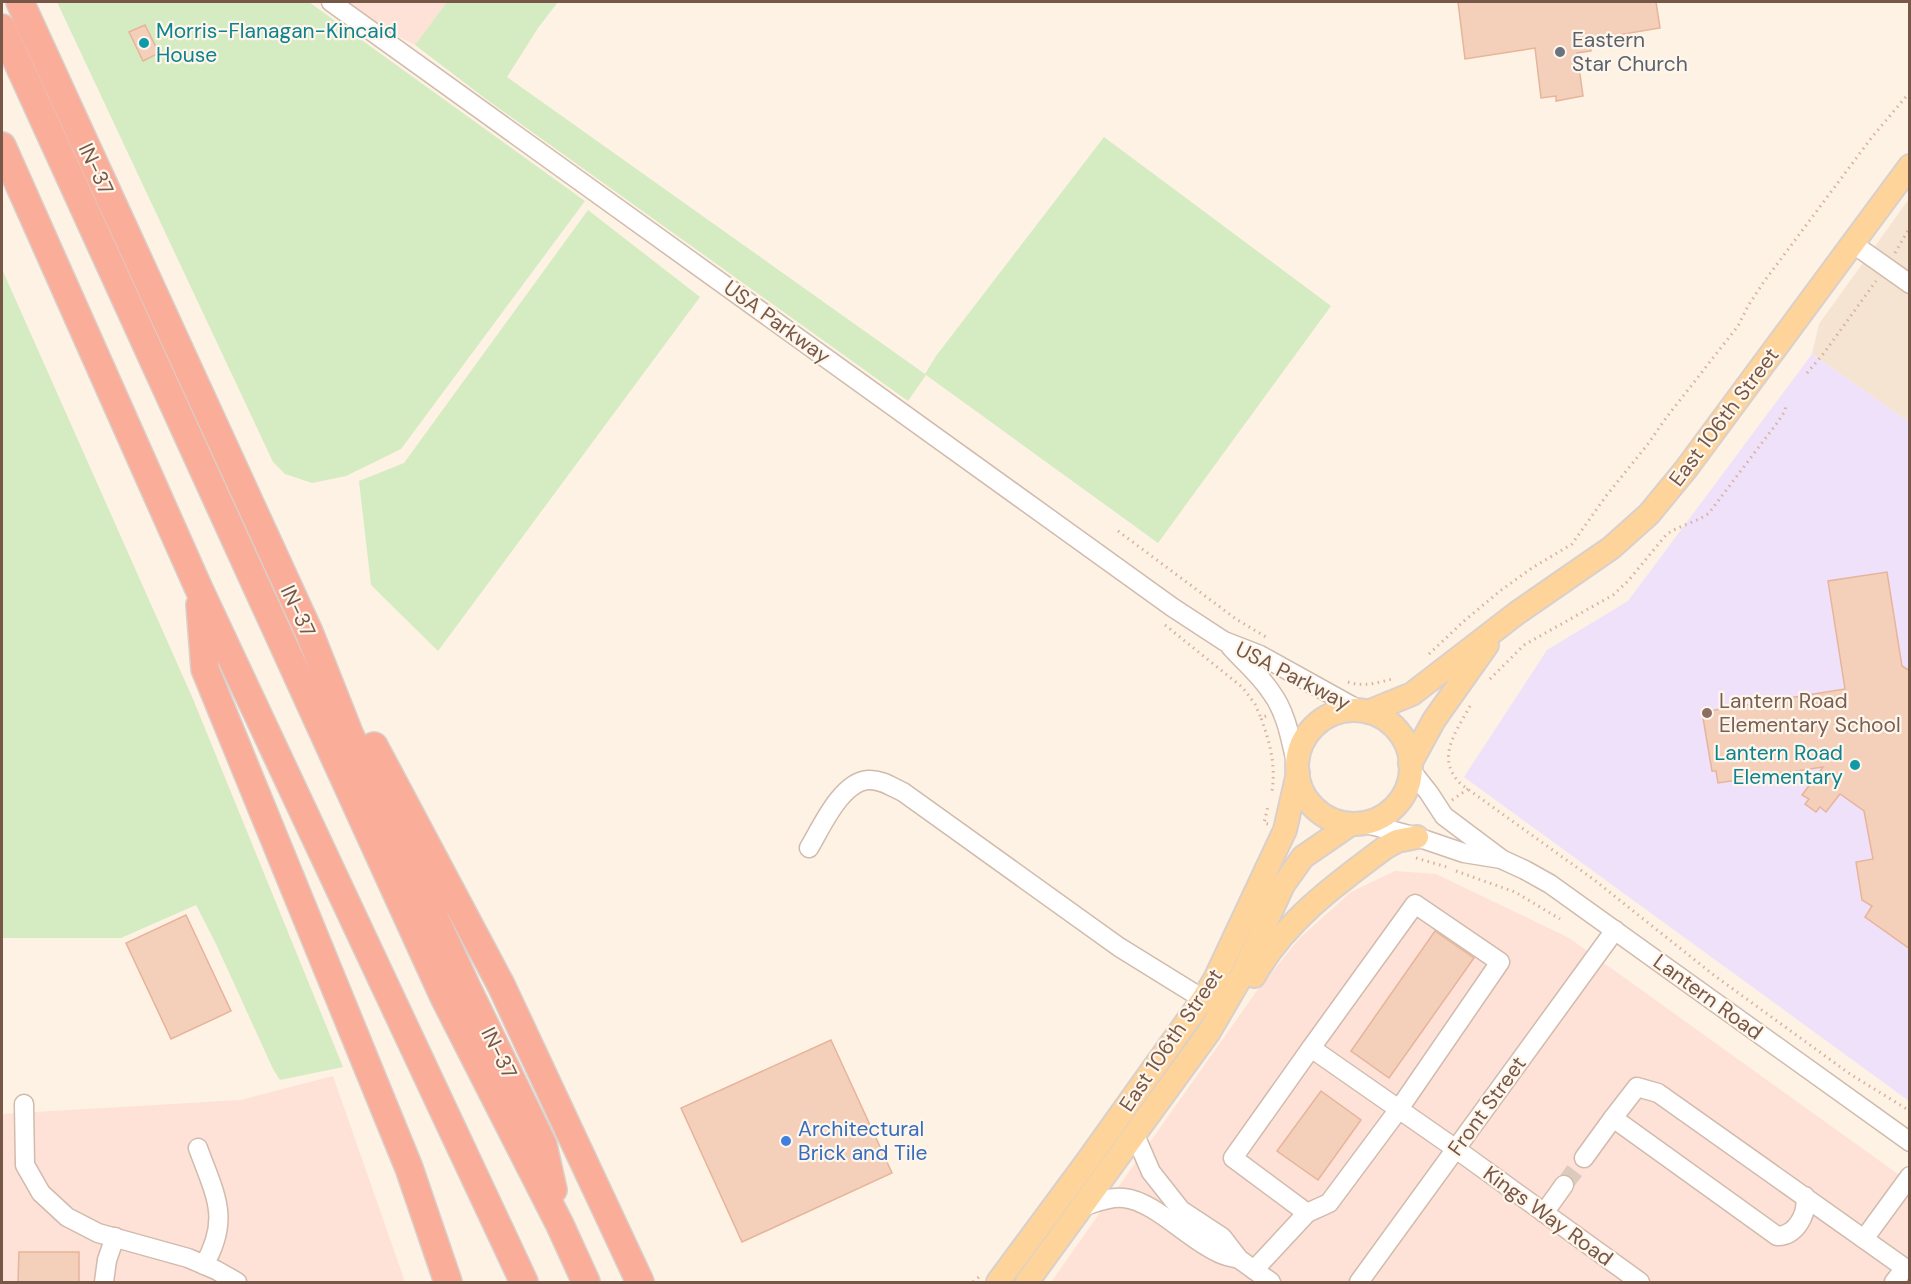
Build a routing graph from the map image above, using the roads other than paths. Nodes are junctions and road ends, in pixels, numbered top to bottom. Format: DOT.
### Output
graph roads {
  1 [pos="20,2"];
  2 [pos="331,2"];
  3 [pos="2,28"];
  4 [pos="2,146"];
  5 [pos="1910,166"];
  6 [pos="1852,243"];
  7 [pos="1910,284"];
  8 [pos="199,589"];
  9 [pos="1498,629"];
  10 [pos="309,632"];
  11 [pos="1224,640"];
  12 [pos="1364,712"];
  13 [pos="1410,766"];
  14 [pos="1298,770"];
  15 [pos="1357,824"];
  16 [pos="1414,846"];
  17 [pos="809,848"];
  18 [pos="1501,860"];
  19 [pos="1615,930"];
  20 [pos="1203,999"];
  21 [pos="1209,1032"];
  22 [pos="1311,1048"];
  23 [pos="24,1104"];
  24 [pos="1399,1109"];
  25 [pos="1613,1118"];
  26 [pos="1135,1135"];
  27 [pos="1910,1142"];
  28 [pos="198,1148"];
  29 [pos="1456,1149"];
  30 [pos="1584,1158"];
  31 [pos="1910,1176"];
  32 [pos="1564,1185"];
  33 [pos="1805,1196"];
  34 [pos="1082,1207"];
  35 [pos="1307,1213"];
  36 [pos="1544,1213"];
  37 [pos="560,1225"];
  38 [pos="115,1237"];
  39 [pos="1864,1239"];
  40 [pos="1239,1259"];
  41 [pos="204,1265"];
  42 [pos="1254,1270"];
  43 [pos="104,1282"];
  44 [pos="237,1282"];
  45 [pos="448,1282"];
  46 [pos="524,1282"];
  47 [pos="586,1282"];
  48 [pos="640,1282"];
  49 [pos="998,1282"];
  50 [pos="1027,1282"];
  51 [pos="1271,1282"];
  52 [pos="1359,1282"];
  53 [pos="1640,1282"];
  54 [pos="1894,1282"];
  1 -- 10 [label="highway, IN-37"];
  2 -- 11 [label="street, USA Parkway"];
  3 -- 37 [label="highway"];
  4 -- 8 [label="highway"];
  5 -- 6 [label="main road, East 106th Street"];
  6 -- 7 [label="street"];
  6 -- 9 [label="main road, East 106th Street"];
  8 -- 45 [label="highway"];
  8 -- 46 [label="highway"];
  9 -- 12 [label="main road, East 106th Street"];
  9 -- 13 [label="main road, East 106th Street"];
  10 -- 37 [label="highway, IN-37"];
  10 -- 48 [label="highway"];
  11 -- 12 [label="street, USA Parkway"];
  11 -- 14 [label="street, USA Parkway"];
  12 -- 13 [label="main road"];
  12 -- 14 [label="main road"];
  13 -- 15 [label="main road"];
  13 -- 18 [label="street, Lantern Road"];
  14 -- 15 [label="main road"];
  14 -- 20 [label="main road, East 106th Street"];
  15 -- 16 [label="street, Lantern Road"];
  15 -- 21 [label="main road, East 106th Street"];
  16 -- 18 [label="street, Lantern Road"];
  16 -- 21 [label="main road"];
  17 -- 20 [label="street"];
  18 -- 19 [label="street, Lantern Road"];
  19 -- 27 [label="street, Lantern Road"];
  19 -- 29 [label="street, Front Street"];
  20 -- 49 [label="main road, East 106th Street"];
  21 -- 26 [label="main road, East 106th Street"];
  22 -- 24 [label="street, Kings Way Road"];
  22 -- 24 [label="street"];
  22 -- 35 [label="street"];
  23 -- 38 [label="street"];
  24 -- 29 [label="street, Kings Way Road"];
  24 -- 35 [label="street"];
  25 -- 30 [label="street"];
  25 -- 33 [label="street"];
  25 -- 33 [label="street"];
  26 -- 34 [label="main road, East 106th Street"];
  26 -- 40 [label="street"];
  28 -- 41 [label="street"];
  29 -- 36 [label="street, Kings Way Road"];
  29 -- 52 [label="street, Front Street"];
  31 -- 39 [label="street"];
  32 -- 36 [label="street"];
  33 -- 39 [label="street"];
  34 -- 40 [label="street"];
  34 -- 50 [label="main road, East 106th Street"];
  35 -- 42 [label="street"];
  36 -- 53 [label="street, Kings Way Road"];
  37 -- 47 [label="highway"];
  38 -- 41 [label="street"];
  38 -- 43 [label="street"];
  39 -- 54 [label="street"];
  40 -- 42 [label="street"];
  41 -- 44 [label="street"];
  42 -- 51 [label="street"];
}
